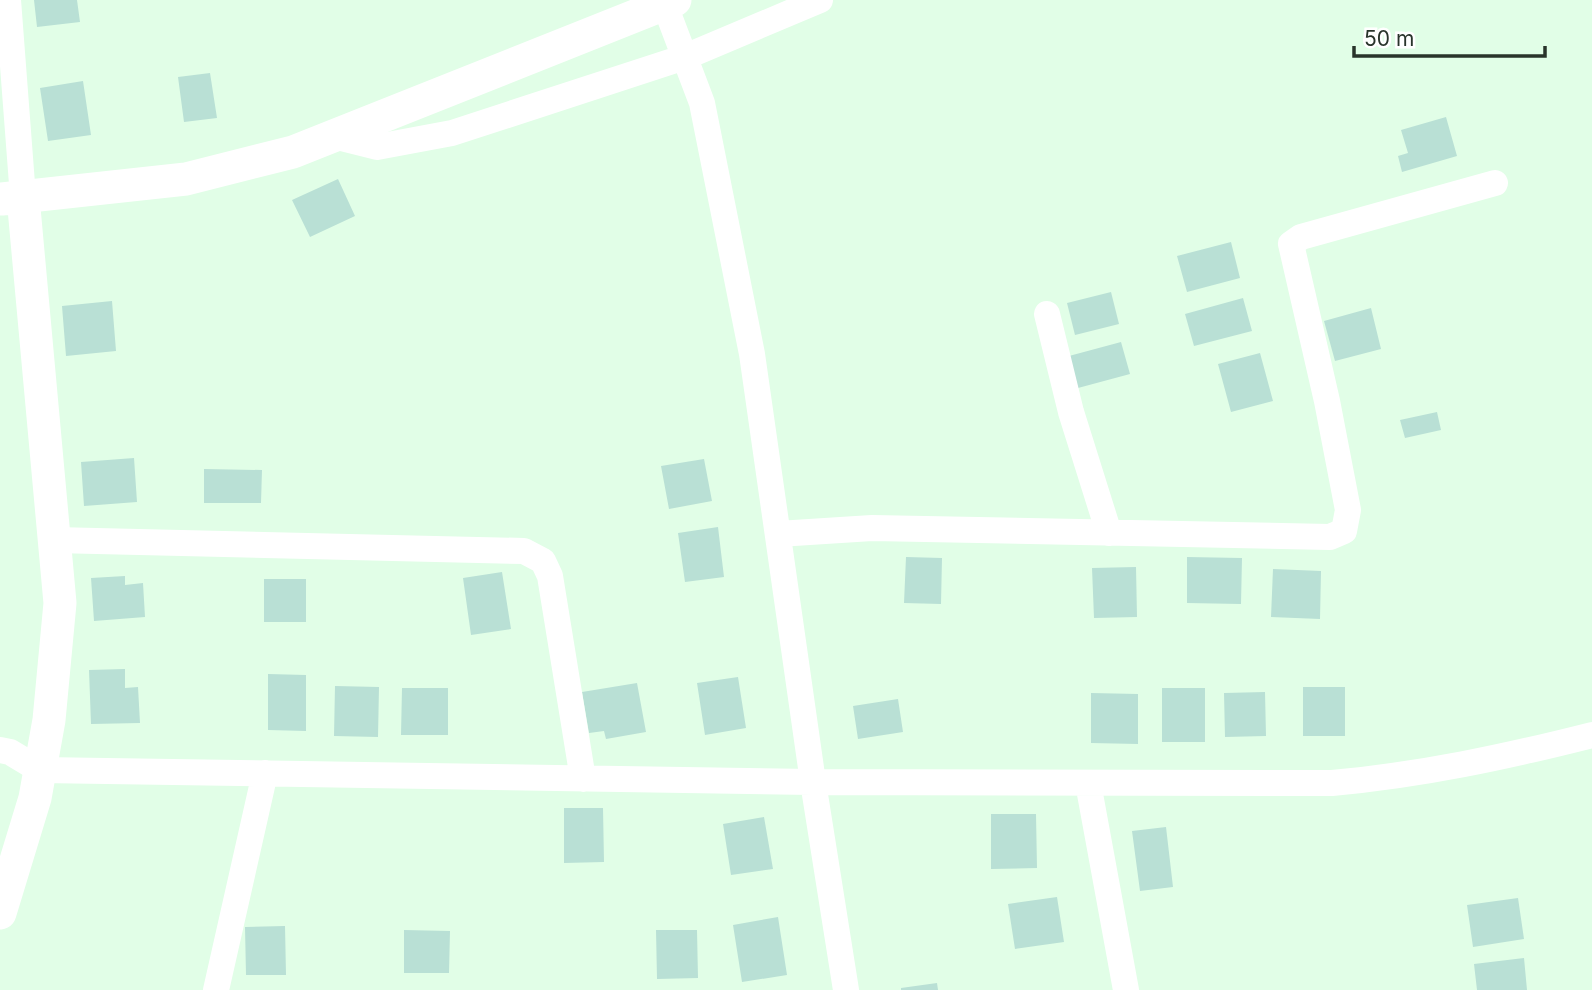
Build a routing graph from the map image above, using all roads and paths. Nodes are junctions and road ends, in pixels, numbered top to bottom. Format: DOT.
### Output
graph roads {
  1 [pos="8,0"];
  2 [pos="820,0"];
  3 [pos="668,1"];
  4 [pos="685,57"];
  5 [pos="333,136"];
  6 [pos="1495,183"];
  7 [pos="11,198"];
  8 [pos="1047,314"];
  9 [pos="1109,533"];
  10 [pos="778,534"];
  11 [pos="54,540"];
  12 [pos="1592,735"];
  13 [pos="0,750"];
  14 [pos="40,770"];
  15 [pos="265,774"];
  16 [pos="583,779"];
  17 [pos="813,782"];
  18 [pos="1088,783"];
  19 [pos="0,913"];
  20 [pos="216,990"];
  21 [pos="846,990"];
  22 [pos="1126,990"];
  1 -- 7 [label="street"];
  2 -- 4 [label="street"];
  3 -- 4 [label="street"];
  3 -- 5 [label="street"];
  4 -- 5 [label="street"];
  4 -- 10 [label="street"];
  5 -- 7 [label="street"];
  6 -- 9 [label="street"];
  7 -- 11 [label="street"];
  8 -- 9 [label="street"];
  9 -- 10 [label="street"];
  10 -- 17 [label="street"];
  11 -- 14 [label="street"];
  11 -- 16 [label="street"];
  12 -- 18 [label="street"];
  13 -- 14 [label="street"];
  14 -- 15 [label="street"];
  14 -- 19 [label="street"];
  15 -- 16 [label="street"];
  15 -- 20 [label="street"];
  16 -- 17 [label="street"];
  17 -- 18 [label="street"];
  17 -- 21 [label="street"];
  18 -- 22 [label="street"];
}
